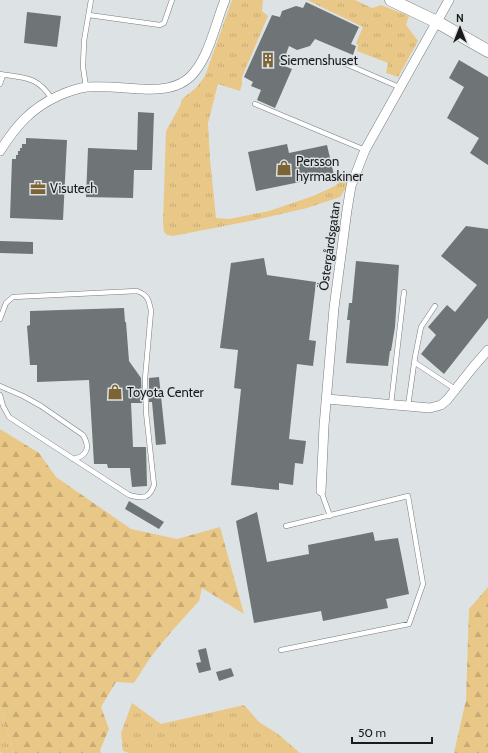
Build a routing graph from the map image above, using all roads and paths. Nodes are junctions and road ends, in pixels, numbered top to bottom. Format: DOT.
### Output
graph roads {
  1 [pos="91,0"];
  2 [pos="172,0"];
  3 [pos="218,0"];
  4 [pos="225,0"];
  5 [pos="391,0"];
  6 [pos="449,0"];
  7 [pos="89,16"];
  8 [pos="218,17"];
  9 [pos="437,22"];
  10 [pos="488,51"];
  11 [pos="346,64"];
  12 [pos="1,74"];
  13 [pos="0,84"];
  14 [pos="86,87"];
  15 [pos="399,87"];
  16 [pos="52,99"];
  17 [pos="256,104"];
  18 [pos="365,150"];
  19 [pos="0,151"];
  20 [pos="404,292"];
  21 [pos="435,306"];
  22 [pos="0,319"];
  23 [pos="488,350"];
  24 [pos="414,362"];
  25 [pos="0,386"];
  26 [pos="455,389"];
  27 [pos="0,395"];
  28 [pos="327,399"];
  29 [pos="391,404"];
  30 [pos="408,406"];
  31 [pos="73,459"];
  32 [pos="321,491"];
  33 [pos="330,516"];
  34 [pos="286,526"];
  35 [pos="281,650"];
  1 -- 7 [label="lane"];
  2 -- 7 [label="lane"];
  3 -- 8 [label="street"];
  4 -- 8 [label="street"];
  5 -- 9 [label="street"];
  6 -- 9 [label="street, Östergårdsgatan"];
  7 -- 14 [label="lane"];
  8 -- 14 [label="street"];
  9 -- 10 [label="street"];
  9 -- 15 [label="street, Östergårdsgatan"];
  11 -- 15 [label="lane"];
  12 -- 13 [label="lane"];
  12 -- 16 [label="lane"];
  14 -- 16 [label="street"];
  15 -- 18 [label="street, Östergårdsgatan"];
  16 -- 19 [label="street"];
  17 -- 18 [label="lane"];
  18 -- 28 [label="street, Östergårdsgatan"];
  20 -- 29 [label="lane"];
  21 -- 24 [label="lane"];
  22 -- 31 [label="lane"];
  23 -- 26 [label="street"];
  24 -- 26 [label="lane"];
  24 -- 30 [label="lane"];
  25 -- 31 [label="lane"];
  26 -- 30 [label="street"];
  27 -- 31 [label="lane"];
  28 -- 29 [label="street"];
  28 -- 32 [label="street, Östergårdsgatan"];
  29 -- 30 [label="street"];
  32 -- 33 [label="lane, Östergårdsgatan"];
  33 -- 34 [label="lane"];
  33 -- 35 [label="lane"];
}
